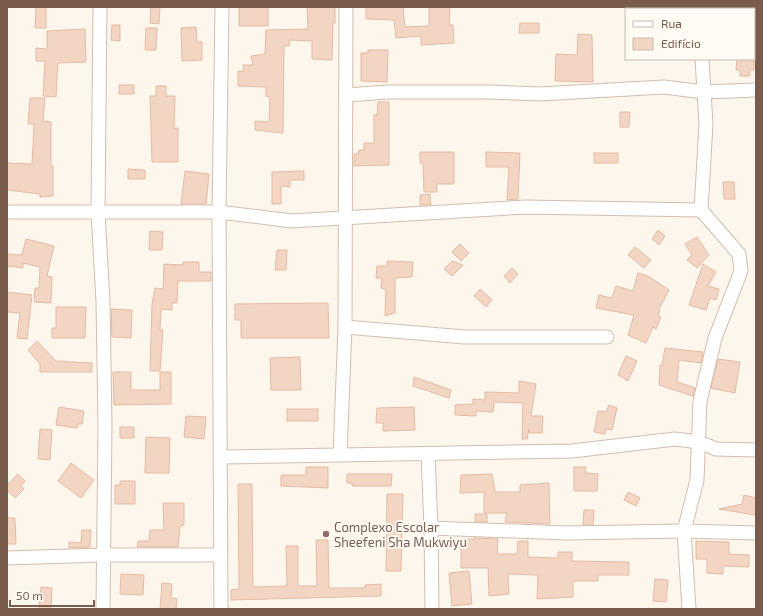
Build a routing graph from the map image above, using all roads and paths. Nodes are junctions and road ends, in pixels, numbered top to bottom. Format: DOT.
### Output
graph roads {
  1 [pos="100,7"];
  2 [pos="222,7"];
  3 [pos="346,7"];
  4 [pos="702,60"];
  5 [pos="756,90"];
  6 [pos="704,92"];
  7 [pos="347,94"];
  8 [pos="701,210"];
  9 [pos="7,212"];
  10 [pos="98,212"];
  11 [pos="219,212"];
  12 [pos="345,217"];
  13 [pos="346,327"];
  14 [pos="607,337"];
  15 [pos="699,442"];
  16 [pos="756,450"];
  17 [pos="428,454"];
  18 [pos="340,456"];
  19 [pos="220,457"];
  20 [pos="432,528"];
  21 [pos="684,532"];
  22 [pos="756,533"];
  23 [pos="104,555"];
  24 [pos="220,555"];
  25 [pos="7,558"];
  26 [pos="103,609"];
  27 [pos="221,609"];
  28 [pos="432,609"];
  29 [pos="689,609"];
  1 -- 10 [label="street"];
  2 -- 11 [label="street"];
  3 -- 7 [label="street"];
  4 -- 6 [label="street"];
  5 -- 6 [label="street"];
  6 -- 7 [label="street"];
  6 -- 8 [label="street"];
  7 -- 12 [label="street"];
  8 -- 12 [label="street"];
  8 -- 15 [label="street"];
  9 -- 10 [label="street"];
  10 -- 11 [label="street"];
  10 -- 23 [label="street"];
  11 -- 12 [label="street"];
  11 -- 19 [label="street"];
  12 -- 13 [label="street"];
  13 -- 14 [label="street"];
  13 -- 18 [label="street"];
  15 -- 16 [label="street"];
  15 -- 17 [label="street"];
  15 -- 21 [label="street"];
  17 -- 18 [label="street"];
  17 -- 20 [label="street"];
  18 -- 19 [label="street"];
  19 -- 24 [label="street"];
  20 -- 21 [label="street"];
  20 -- 28 [label="street"];
  21 -- 22 [label="street"];
  21 -- 29 [label="street"];
  23 -- 24 [label="street"];
  23 -- 25 [label="street"];
  23 -- 26 [label="street"];
  24 -- 27 [label="street"];
}
